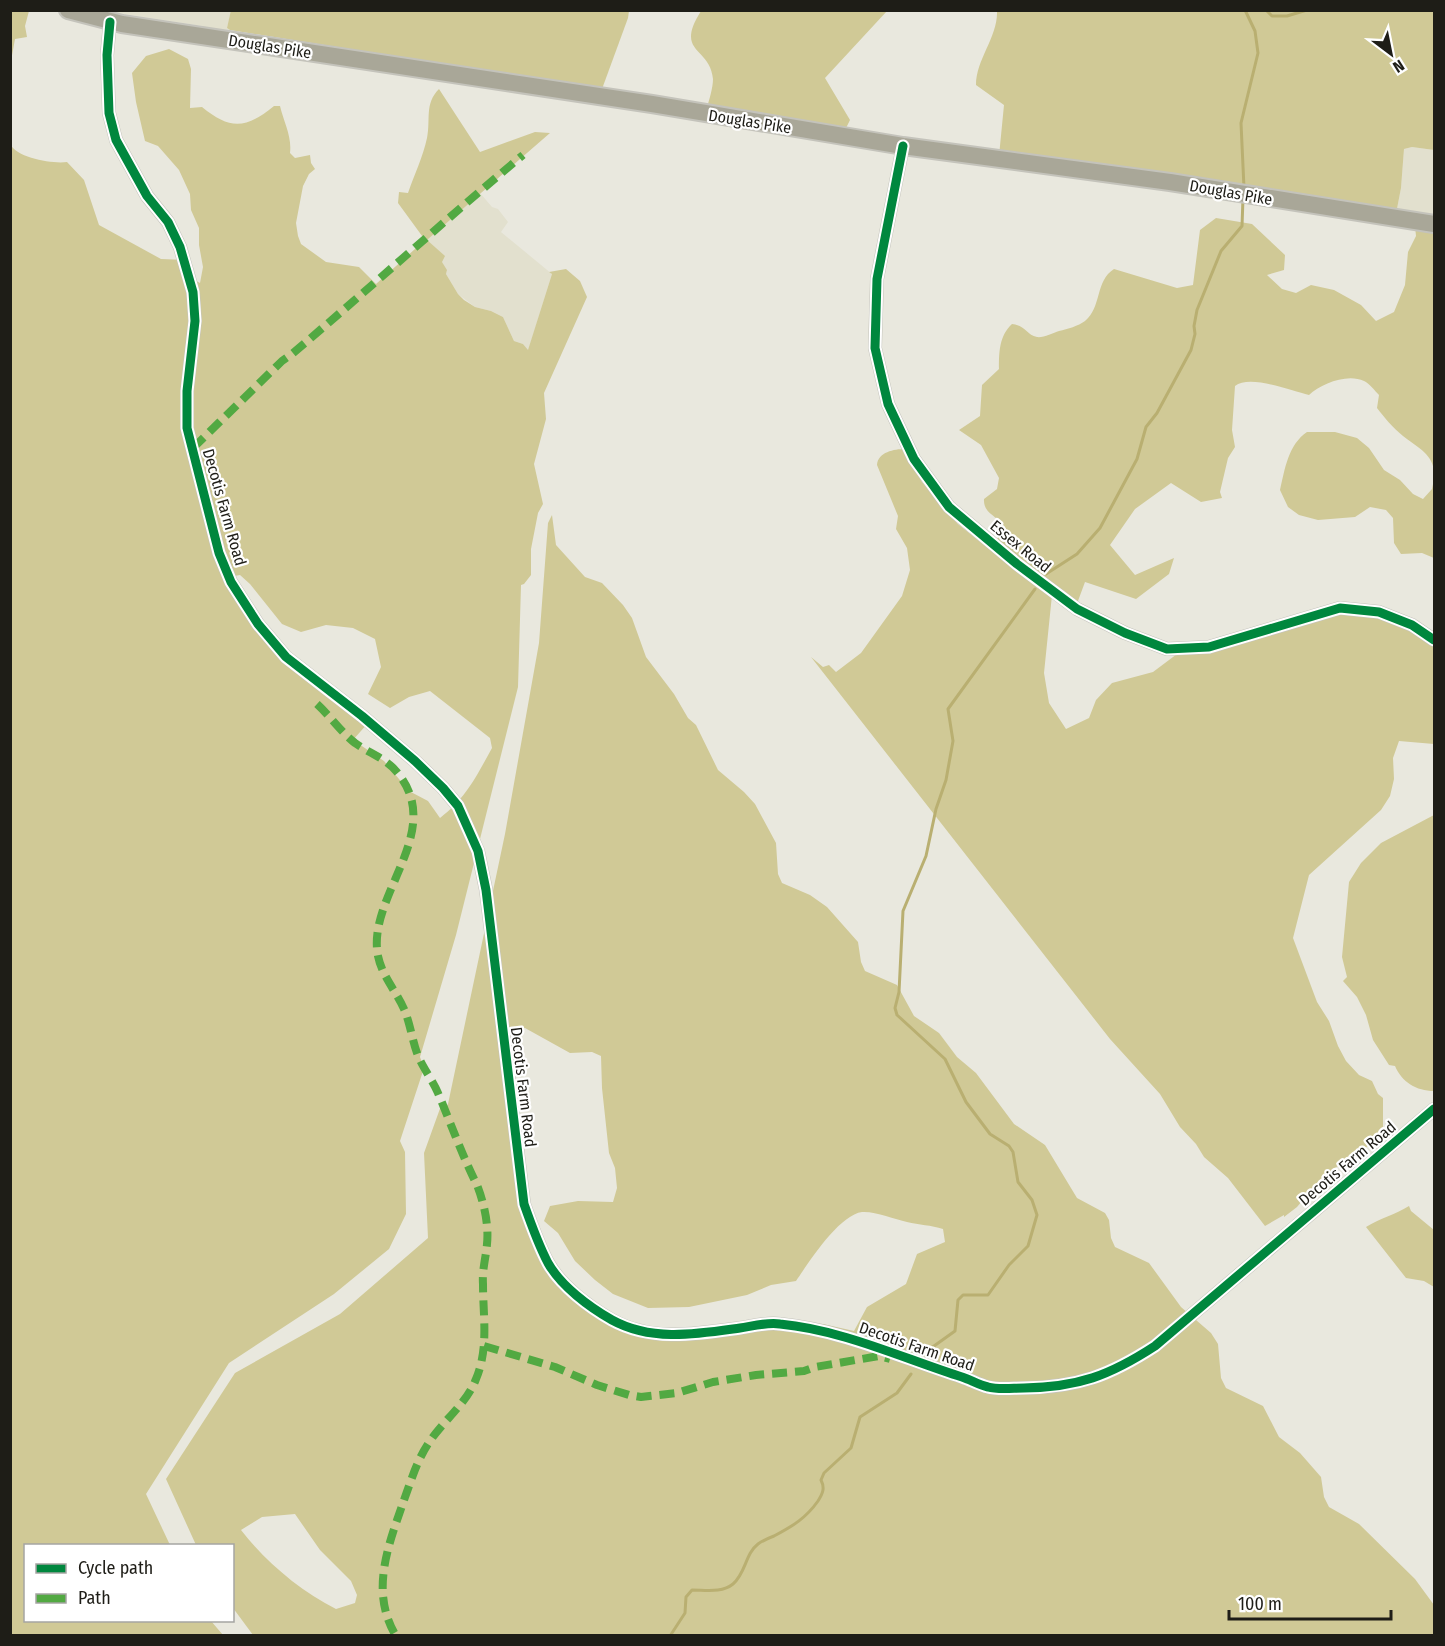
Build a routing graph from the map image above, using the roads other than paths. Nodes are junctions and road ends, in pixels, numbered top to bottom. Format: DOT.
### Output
graph roads {
  1 [pos="68,10"];
  2 [pos="110,21"];
  3 [pos="903,146"];
  4 [pos="1434,224"];
  5 [pos="1434,640"];
  6 [pos="1434,1109"];
  1 -- 2 [label="main road, Douglas Pike"];
  2 -- 3 [label="main road, Douglas Pike"];
  2 -- 6 [label="street, Decotis Farm Road"];
  3 -- 4 [label="main road, Douglas Pike"];
  3 -- 5 [label="street, Essex Road"];
}
